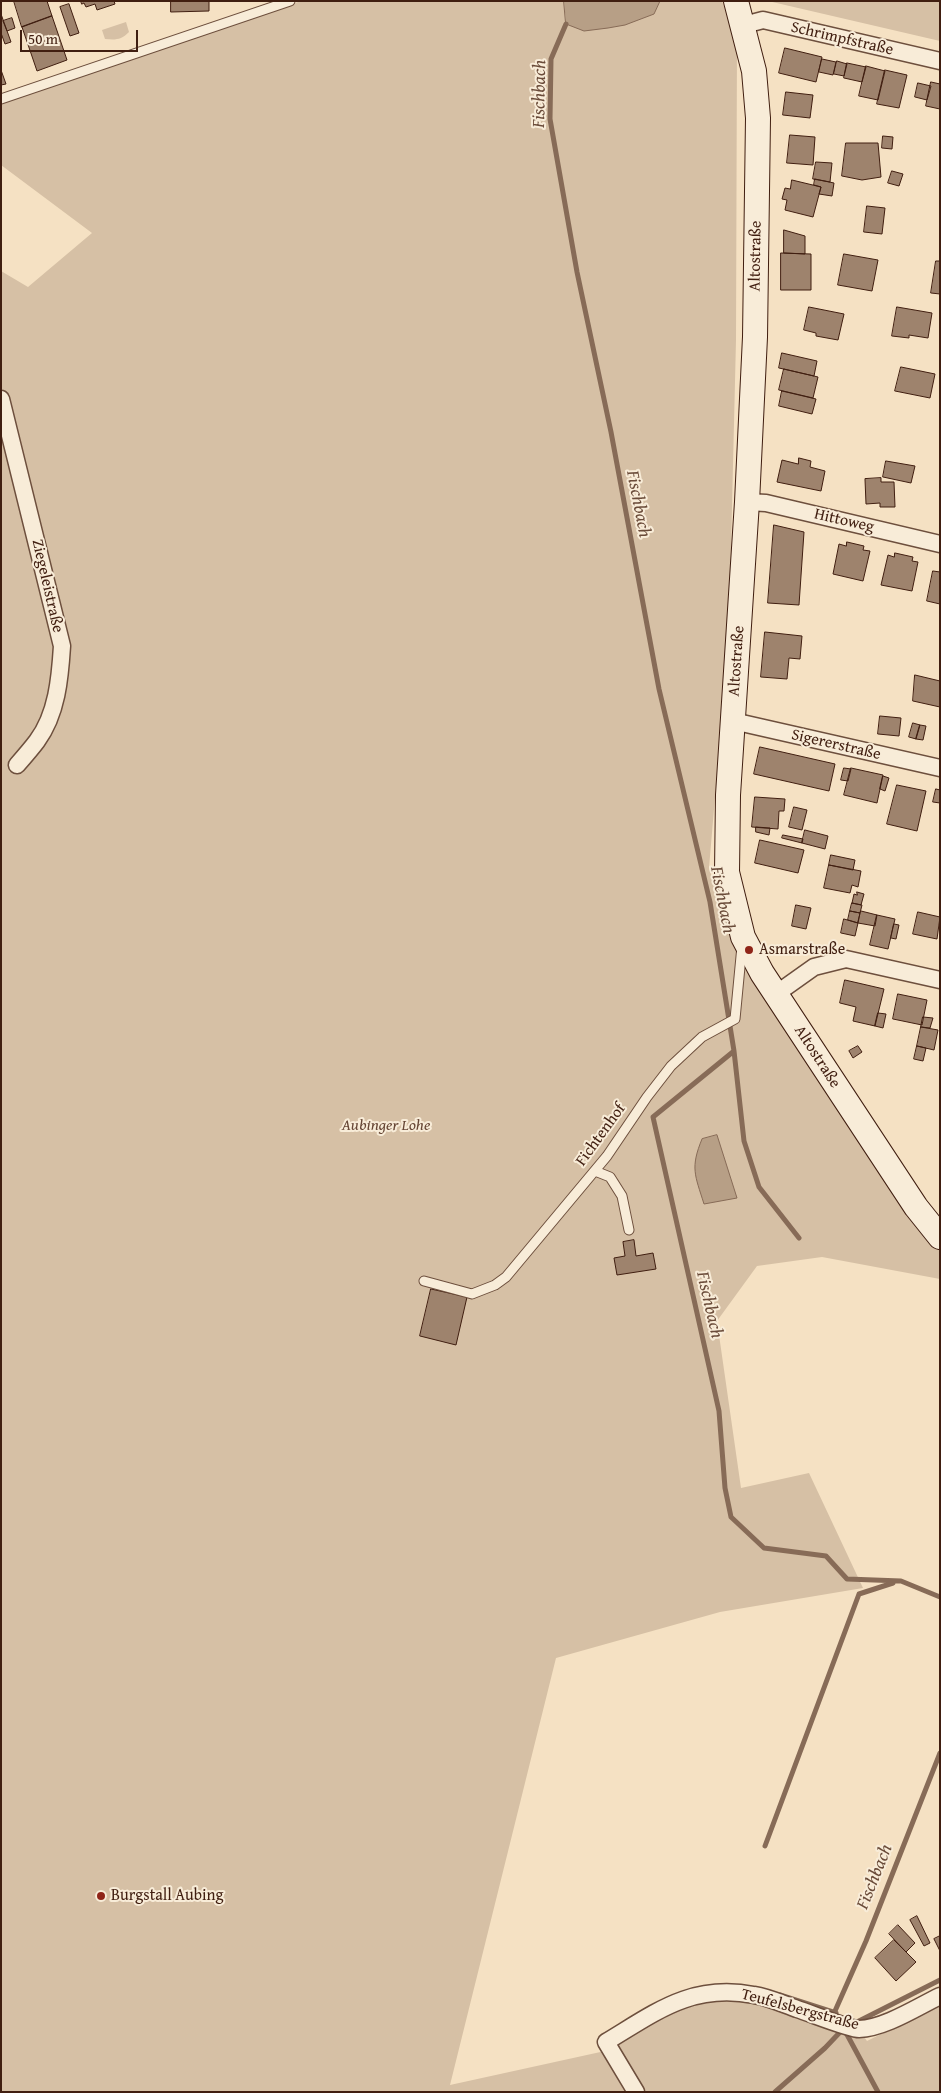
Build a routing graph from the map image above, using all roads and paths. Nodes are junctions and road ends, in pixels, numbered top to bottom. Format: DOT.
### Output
graph roads {
  1 [pos="290,1"];
  2 [pos="736,1"];
  3 [pos="744,25"];
  4 [pos="940,62"];
  5 [pos="1,99"];
  6 [pos="1,399"];
  7 [pos="747,502"];
  8 [pos="940,544"];
  9 [pos="733,721"];
  10 [pos="17,764"];
  11 [pos="940,768"];
  12 [pos="743,937"];
  13 [pos="940,980"];
  14 [pos="776,994"];
  15 [pos="595,1171"];
  16 [pos="630,1230"];
  17 [pos="940,1237"];
  18 [pos="424,1282"];
  19 [pos="940,1996"];
  20 [pos="636,2092"];
  1 -- 5 [label="lane"];
  2 -- 3 [label="main road, Altostraße"];
  3 -- 4 [label="street, Schrimpfstraße"];
  3 -- 7 [label="main road, Altostraße"];
  6 -- 10 [label="street, Ziegeleistraße"];
  7 -- 8 [label="street, Hittoweg"];
  7 -- 9 [label="main road, Altostraße"];
  9 -- 11 [label="street, Sigererstraße"];
  9 -- 12 [label="main road, Altostraße"];
  12 -- 14 [label="main road, Altostraße"];
  12 -- 15 [label="lane, Fichtenhof"];
  13 -- 14 [label="street"];
  14 -- 17 [label="main road, Altostraße"];
  15 -- 16 [label="lane"];
  15 -- 18 [label="lane, Fichtenhof"];
  19 -- 20 [label="street, Teufelsbergstraße"];
}
